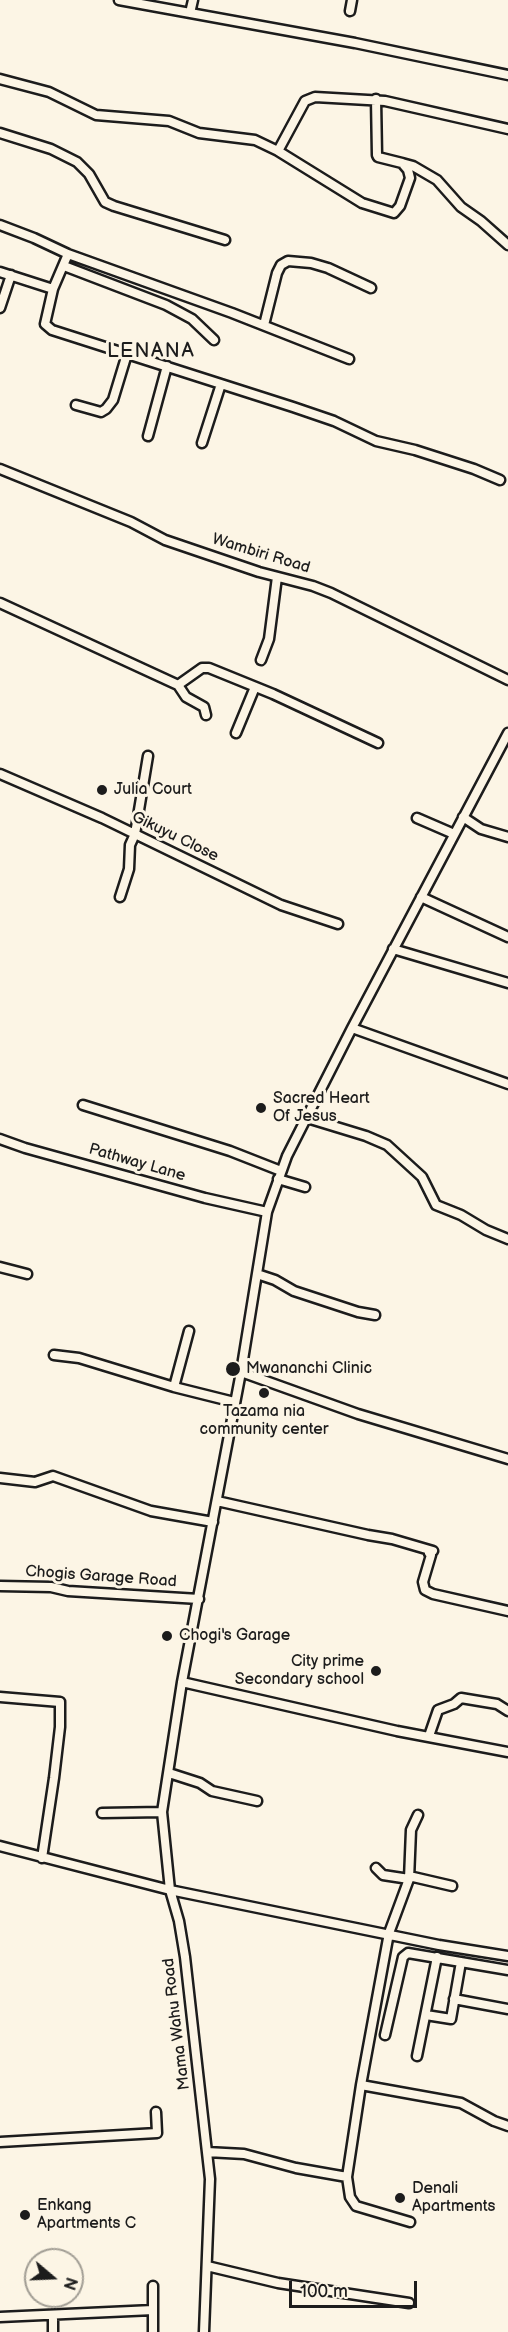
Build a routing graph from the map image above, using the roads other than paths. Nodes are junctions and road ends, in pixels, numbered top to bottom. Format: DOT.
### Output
graph roads {
  1 [pos="119,0"];
  2 [pos="193,0"];
  3 [pos="352,0"];
  4 [pos="350,11"];
  5 [pos="190,13"];
  6 [pos="508,75"];
  7 [pos="0,79"];
  8 [pos="376,99"];
  9 [pos="508,129"];
  10 [pos="0,134"];
  11 [pos="278,151"];
  12 [pos="402,163"];
  13 [pos="0,225"];
  14 [pos="225,240"];
  15 [pos="508,245"];
  16 [pos="68,254"];
  17 [pos="64,266"];
  18 [pos="0,272"];
  19 [pos="11,275"];
  20 [pos="371,288"];
  21 [pos="53,289"];
  22 [pos="0,309"];
  23 [pos="264,325"];
  24 [pos="214,340"];
  25 [pos="127,354"];
  26 [pos="349,360"];
  27 [pos="167,366"];
  28 [pos="221,384"];
  29 [pos="76,405"];
  30 [pos="148,436"];
  31 [pos="201,443"];
  32 [pos="0,469"];
  33 [pos="500,480"];
  34 [pos="277,577"];
  35 [pos="0,603"];
  36 [pos="261,660"];
  37 [pos="508,680"];
  38 [pos="178,685"];
  39 [pos="255,687"];
  40 [pos="206,715"];
  41 [pos="236,733"];
  42 [pos="507,737"];
  43 [pos="378,743"];
  44 [pos="147,756"];
  45 [pos="0,774"];
  46 [pos="463,817"];
  47 [pos="417,818"];
  48 [pos="135,834"];
  49 [pos="454,834"];
  50 [pos="508,837"];
  51 [pos="120,897"];
  52 [pos="421,897"];
  53 [pos="338,924"];
  54 [pos="508,937"];
  55 [pos="393,949"];
  56 [pos="508,983"];
  57 [pos="352,1028"];
  58 [pos="508,1084"];
  59 [pos="83,1105"];
  60 [pos="307,1118"];
  61 [pos="0,1139"];
  62 [pos="279,1175"];
  63 [pos="305,1187"];
  64 [pos="267,1212"];
  65 [pos="508,1239"];
  66 [pos="0,1267"];
  67 [pos="27,1274"];
  68 [pos="257,1274"];
  69 [pos="375,1314"];
  70 [pos="189,1331"];
  71 [pos="54,1355"];
  72 [pos="241,1372"];
  73 [pos="174,1387"];
  74 [pos="234,1402"];
  75 [pos="508,1459"];
  76 [pos="0,1478"];
  77 [pos="217,1501"];
  78 [pos="213,1522"];
  79 [pos="0,1586"];
  80 [pos="199,1599"];
  81 [pos="508,1611"];
  82 [pos="182,1682"];
  83 [pos="0,1697"];
  84 [pos="508,1711"];
  85 [pos="429,1736"];
  86 [pos="508,1752"];
  87 [pos="169,1773"];
  88 [pos="257,1801"];
  89 [pos="162,1812"];
  90 [pos="102,1813"];
  91 [pos="418,1815"];
  92 [pos="0,1846"];
  93 [pos="42,1858"];
  94 [pos="376,1868"];
  95 [pos="409,1878"];
  96 [pos="452,1886"];
  97 [pos="170,1890"];
  98 [pos="389,1933"];
  99 [pos="508,1956"];
  100 [pos="437,1957"];
  101 [pos="461,1962"];
  102 [pos="508,1970"];
  103 [pos="454,1999"];
  104 [pos="508,2009"];
  105 [pos="426,2015"];
  106 [pos="385,2035"];
  107 [pos="417,2056"];
  108 [pos="361,2085"];
  109 [pos="156,2112"];
  110 [pos="508,2126"];
  111 [pos="0,2142"];
  112 [pos="207,2152"];
  113 [pos="347,2177"];
  114 [pos="410,2222"];
  115 [pos="207,2266"];
  116 [pos="153,2286"];
  117 [pos="409,2303"];
  118 [pos="153,2310"];
  119 [pos="52,2315"];
  120 [pos="0,2317"];
  121 [pos="53,2332"];
  122 [pos="153,2332"];
  123 [pos="204,2332"];
  1 -- 5 [label="street"];
  2 -- 5 [label="street"];
  3 -- 4 [label="street"];
  5 -- 6 [label="street"];
  7 -- 11 [label="street"];
  8 -- 9 [label="street"];
  8 -- 11 [label="street"];
  8 -- 12 [label="street"];
  10 -- 14 [label="street"];
  11 -- 12 [label="street"];
  12 -- 15 [label="street"];
  13 -- 16 [label="street"];
  16 -- 17 [label="street"];
  16 -- 23 [label="street"];
  17 -- 21 [label="street"];
  17 -- 24 [label="street"];
  18 -- 19 [label="street"];
  19 -- 21 [label="street"];
  19 -- 22 [label="street"];
  20 -- 23 [label="street"];
  21 -- 25 [label="street"];
  23 -- 26 [label="street"];
  25 -- 27 [label="street"];
  25 -- 29 [label="street"];
  27 -- 28 [label="street"];
  27 -- 30 [label="street"];
  28 -- 31 [label="street"];
  28 -- 33 [label="street"];
  32 -- 34 [label="street, Wambiri Road"];
  34 -- 36 [label="street"];
  34 -- 37 [label="street, Wambiri Road"];
  35 -- 38 [label="street"];
  38 -- 39 [label="street"];
  38 -- 40 [label="street"];
  39 -- 41 [label="street"];
  39 -- 43 [label="street"];
  42 -- 46 [label="street, Mama Wahu Road"];
  44 -- 48 [label="street"];
  45 -- 48 [label="street, Gikuyu Close"];
  46 -- 49 [label="street, Mama Wahu Road"];
  46 -- 50 [label="street"];
  47 -- 49 [label="street"];
  48 -- 51 [label="street"];
  48 -- 53 [label="street, Gikuyu Close"];
  49 -- 52 [label="street, Mama Wahu Road"];
  52 -- 54 [label="street"];
  52 -- 55 [label="street, Mama Wahu Road"];
  55 -- 56 [label="street"];
  55 -- 57 [label="street, Mama Wahu Road"];
  57 -- 58 [label="street"];
  57 -- 60 [label="street, Mama Wahu Road"];
  59 -- 62 [label="street"];
  60 -- 62 [label="street, Mama Wahu Road"];
  60 -- 65 [label="street"];
  61 -- 64 [label="street, Pathway Lane"];
  62 -- 63 [label="street"];
  62 -- 64 [label="street, Mama Wahu Road"];
  64 -- 68 [label="street, Mama Wahu Road"];
  66 -- 67 [label="street"];
  68 -- 69 [label="street"];
  68 -- 72 [label="street, Mama Wahu Road"];
  70 -- 73 [label="street"];
  71 -- 73 [label="street"];
  72 -- 74 [label="street, Mama Wahu Road"];
  72 -- 75 [label="street"];
  73 -- 74 [label="street"];
  74 -- 77 [label="street, Mama Wahu Road"];
  76 -- 78 [label="street"];
  77 -- 78 [label="street, Mama Wahu Road"];
  77 -- 81 [label="street"];
  78 -- 80 [label="street, Mama Wahu Road"];
  79 -- 80 [label="street, Chogis Garage Road"];
  80 -- 82 [label="street, Mama Wahu Road"];
  82 -- 85 [label="street"];
  82 -- 87 [label="street, Mama Wahu Road"];
  83 -- 93 [label="street"];
  84 -- 85 [label="street"];
  85 -- 86 [label="street"];
  87 -- 88 [label="street"];
  87 -- 89 [label="street, Mama Wahu Road"];
  89 -- 90 [label="street"];
  89 -- 97 [label="street, Mama Wahu Road"];
  91 -- 95 [label="street"];
  92 -- 93 [label="street"];
  93 -- 97 [label="street"];
  94 -- 95 [label="street"];
  95 -- 96 [label="street"];
  95 -- 98 [label="street"];
  97 -- 98 [label="street"];
  97 -- 112 [label="street, Mama Wahu Road"];
  98 -- 99 [label="street"];
  98 -- 108 [label="street"];
  100 -- 101 [label="street"];
  100 -- 105 [label="street"];
  100 -- 106 [label="street"];
  101 -- 102 [label="street"];
  101 -- 103 [label="street"];
  103 -- 104 [label="street"];
  103 -- 105 [label="street"];
  105 -- 107 [label="street"];
  108 -- 110 [label="street"];
  108 -- 113 [label="street"];
  109 -- 111 [label="street"];
  112 -- 113 [label="street"];
  112 -- 115 [label="street, Mama Wahu Road"];
  113 -- 114 [label="street"];
  115 -- 117 [label="street"];
  115 -- 123 [label="street, Mama Wahu Road"];
  116 -- 118 [label="street"];
  118 -- 119 [label="street"];
  118 -- 122 [label="street"];
  119 -- 120 [label="street"];
  119 -- 121 [label="street"];
}
